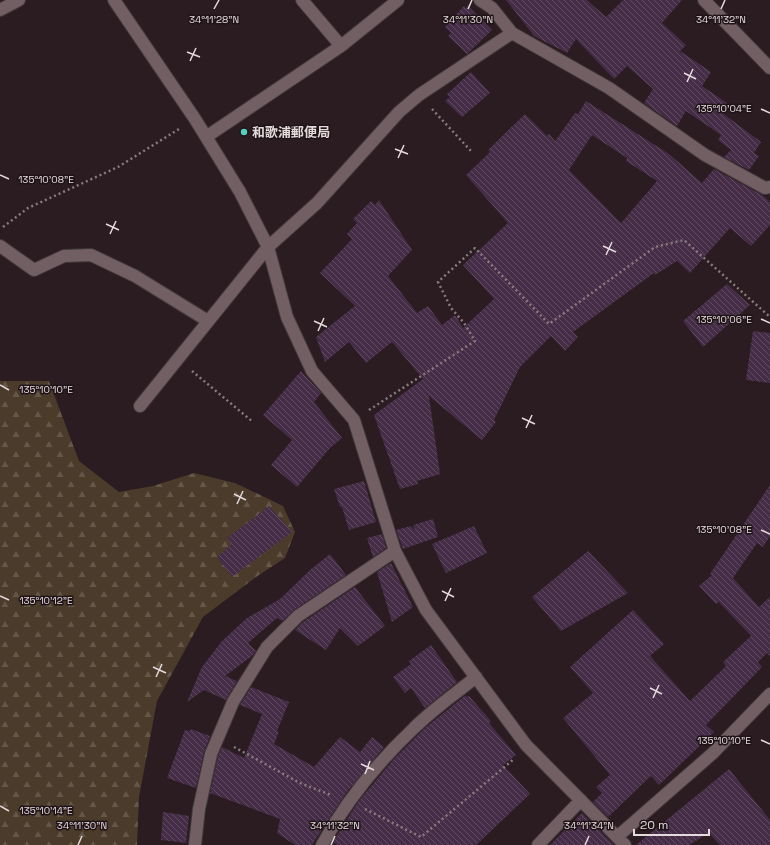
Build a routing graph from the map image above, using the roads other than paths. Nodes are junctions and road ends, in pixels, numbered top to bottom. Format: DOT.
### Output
graph roads {
  1 [pos="19,0"];
  2 [pos="114,0"];
  3 [pos="302,0"];
  4 [pos="398,0"];
  5 [pos="480,0"];
  6 [pos="704,0"];
  7 [pos="0,10"];
  8 [pos="512,33"];
  9 [pos="341,46"];
  10 [pos="767,62"];
  11 [pos="206,137"];
  12 [pos="770,187"];
  13 [pos="0,246"];
  14 [pos="268,247"];
  15 [pos="208,321"];
  16 [pos="140,406"];
  17 [pos="395,551"];
  18 [pos="476,677"];
  19 [pos="770,694"];
  20 [pos="581,800"];
  21 [pos="621,841"];
  22 [pos="195,845"];
  23 [pos="322,845"];
  24 [pos="538,845"];
  1 -- 7 [label="street"];
  2 -- 11 [label="street"];
  3 -- 9 [label="street"];
  4 -- 9 [label="street"];
  5 -- 8 [label="street"];
  6 -- 10 [label="street"];
  8 -- 12 [label="street"];
  8 -- 14 [label="street"];
  9 -- 11 [label="street"];
  11 -- 14 [label="street"];
  13 -- 15 [label="street"];
  14 -- 15 [label="street"];
  14 -- 17 [label="street"];
  15 -- 16 [label="street"];
  17 -- 18 [label="street"];
  17 -- 22 [label="street"];
  18 -- 20 [label="street"];
  18 -- 23 [label="street"];
  19 -- 21 [label="street"];
  20 -- 21 [label="street"];
  20 -- 24 [label="street"];
}
